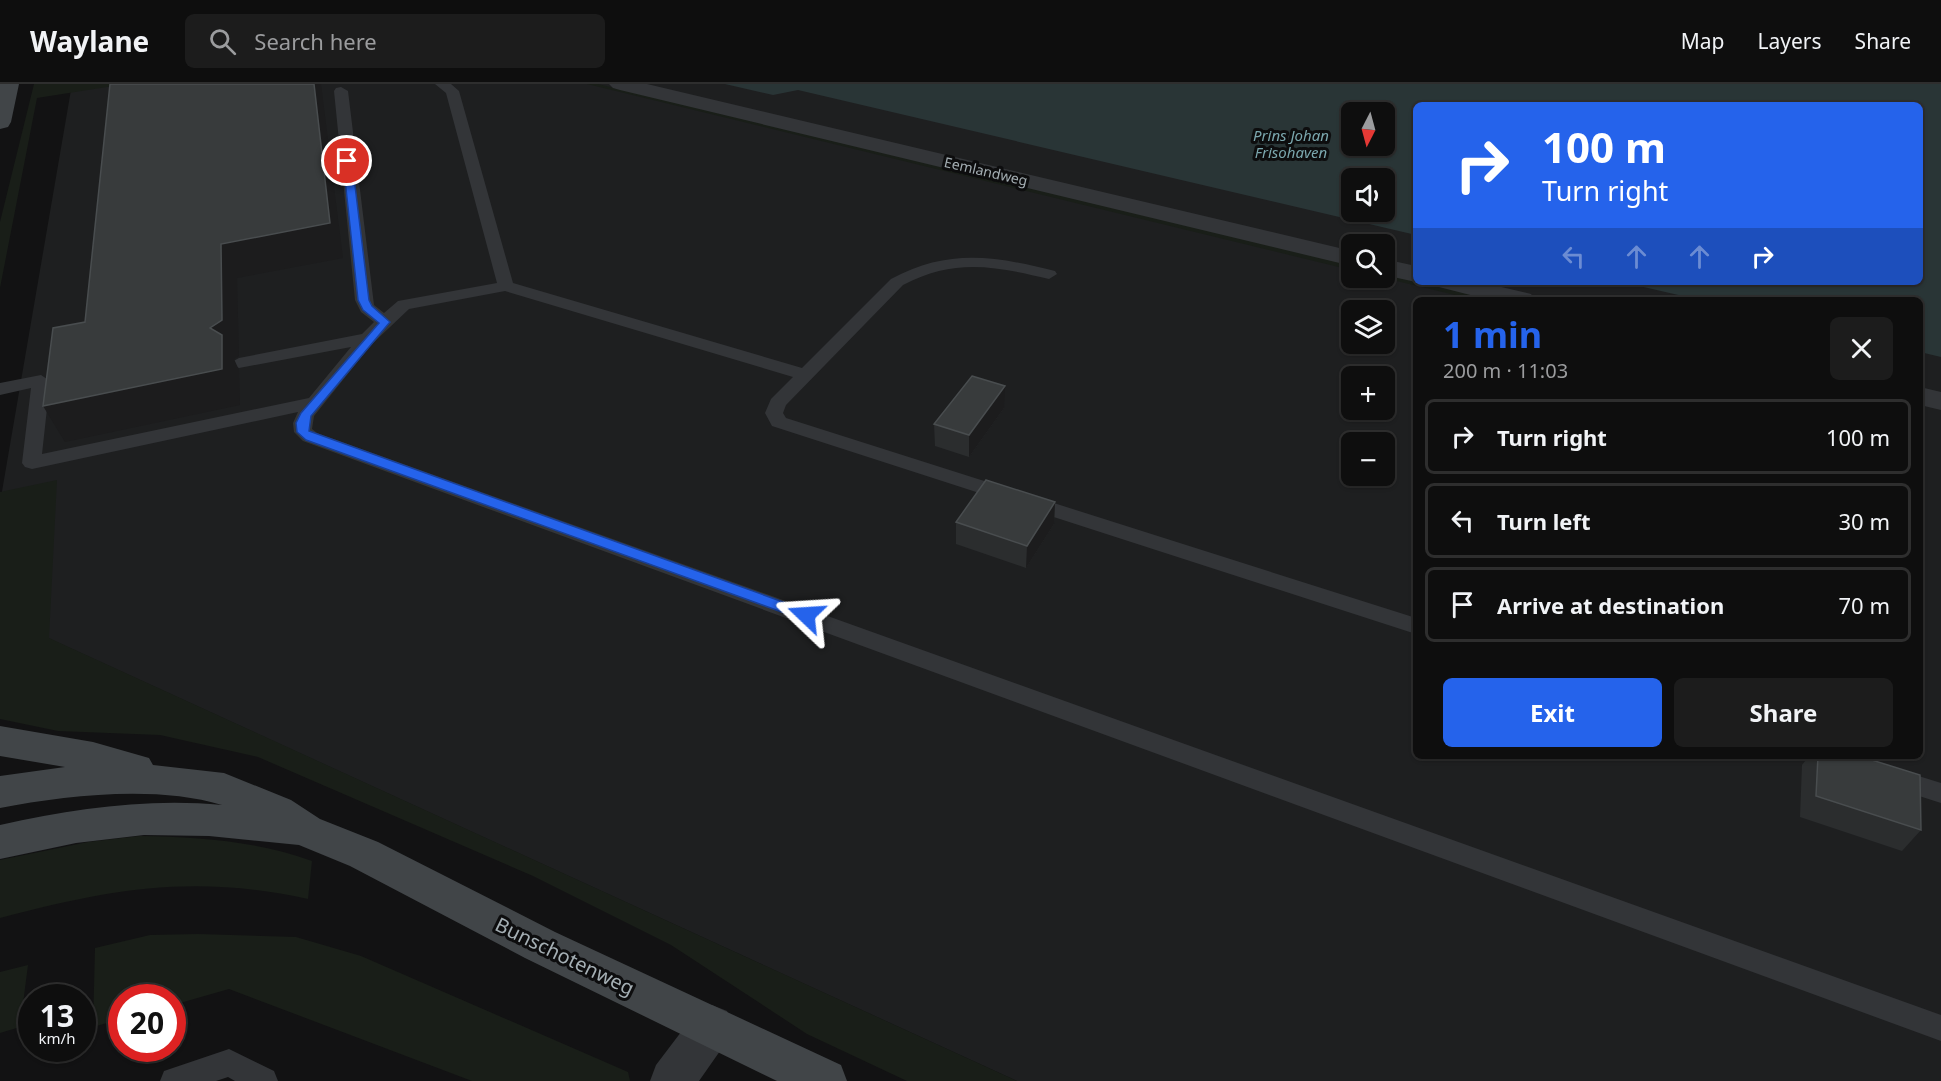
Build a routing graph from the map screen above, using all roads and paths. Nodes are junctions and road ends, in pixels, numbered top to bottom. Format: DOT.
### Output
graph roads {
  1 [pos="8,84"];
  2 [pos="442,84"];
  3 [pos="620,84"];
  4 [pos="341,91"];
  5 [pos="0,122"];
  6 [pos="1341,256"];
  7 [pos="1395,269"];
  8 [pos="1413,273"];
  9 [pos="1049,274"];
  10 [pos="1460,285"];
  11 [pos="506,286"];
  12 [pos="1510,297"];
  13 [pos="378,330"];
  14 [pos="239,363"];
  15 [pos="806,375"];
  16 [pos="0,389"];
  17 [pos="1923,397"];
  18 [pos="1941,401"];
  19 [pos="316,402"];
  20 [pos="1413,625"];
  21 [pos="0,741"];
  22 [pos="1866,770"];
  23 [pos="175,781"];
  24 [pos="0,792"];
  25 [pos="1941,793"];
  26 [pos="306,831"];
  27 [pos="0,842"];
  28 [pos="712,1026"];
  29 [pos="1941,1028"];
  30 [pos="174,1081"];
  31 [pos="264,1081"];
  32 [pos="672,1081"];
  33 [pos="825,1081"];
  1 -- 5 [label="street"];
  2 -- 11 [label="lane"];
  3 -- 6 [label="street, Eemlandweg"];
  4 -- 13 [label="lane"];
  7 -- 8 [label="street"];
  9 -- 15 [label="lane"];
  10 -- 12 [label="street"];
  11 -- 13 [label="lane"];
  11 -- 15 [label="lane"];
  13 -- 14 [label="lane"];
  13 -- 19 [label="lane"];
  15 -- 20 [label="lane"];
  16 -- 19 [label="lane"];
  17 -- 18 [label="street"];
  19 -- 29 [label="lane"];
  21 -- 23 [label="street, Bunschotenweg"];
  22 -- 25 [label="lane"];
  23 -- 24 [label="street, Bunschotenweg"];
  23 -- 26 [label="street, Bunschotenweg"];
  26 -- 27 [label="street, Bunschotenweg"];
  26 -- 28 [label="street, Bunschotenweg"];
  28 -- 32 [label="street"];
  28 -- 33 [label="street, Bunschotenweg"];
  30 -- 31 [label="lane"];
}
